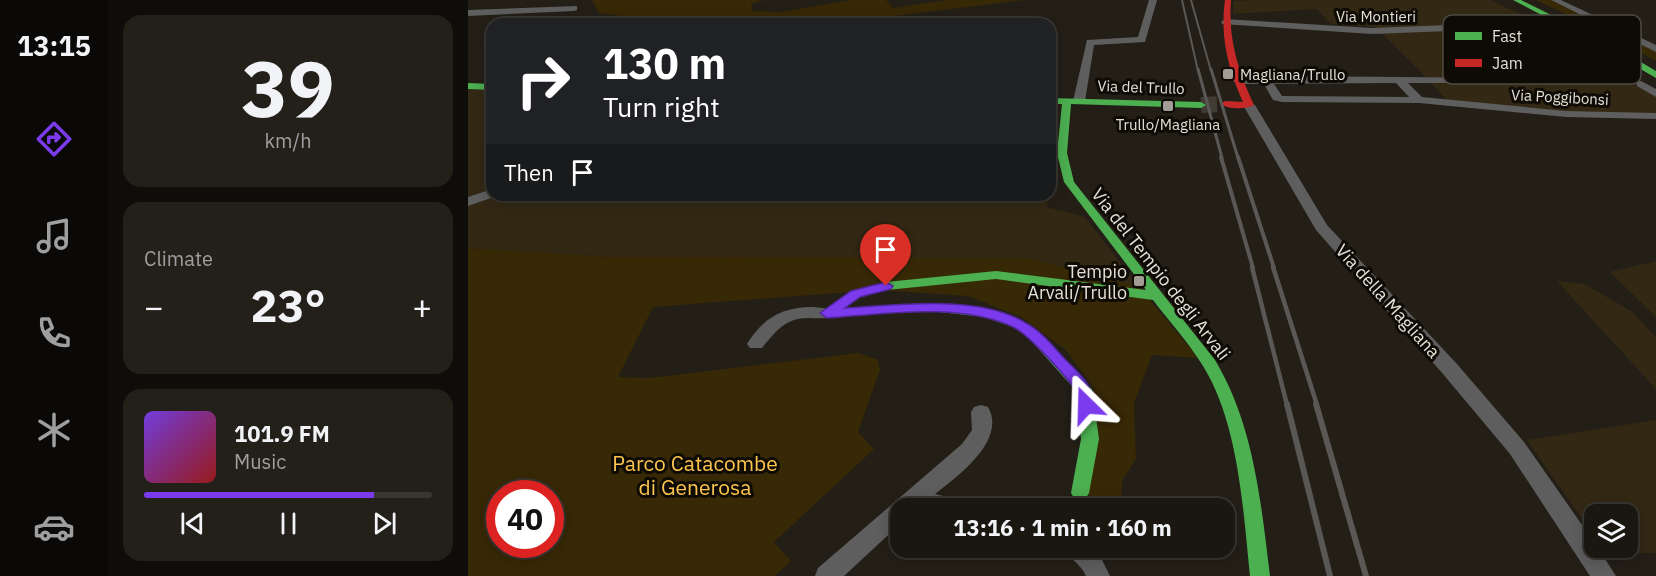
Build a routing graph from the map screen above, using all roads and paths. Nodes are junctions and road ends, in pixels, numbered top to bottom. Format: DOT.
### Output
graph roads {
  1 [pos="1153,0"];
  2 [pos="1228,0"];
  3 [pos="1516,0"];
  4 [pos="1528,0"];
  5 [pos="1555,0"];
  6 [pos="574,8"];
  7 [pos="468,13"];
  8 [pos="1547,15"];
  9 [pos="1559,15"];
  10 [pos="1586,15"];
  11 [pos="1225,22"];
  12 [pos="1443,28"];
  13 [pos="1641,42"];
  14 [pos="1656,49"];
  15 [pos="1641,58"];
  16 [pos="1641,66"];
  17 [pos="1656,66"];
  18 [pos="1656,75"];
  19 [pos="1399,80"];
  20 [pos="1443,80"];
  21 [pos="1238,81"];
  22 [pos="1641,84"];
  23 [pos="468,86"];
  24 [pos="1270,86"];
  25 [pos="486,87"];
  26 [pos="1656,94"];
  27 [pos="1419,100"];
  28 [pos="1056,101"];
  29 [pos="1073,101"];
  30 [pos="1200,101"];
  31 [pos="1224,101"];
  32 [pos="1247,101"];
  33 [pos="1656,116"];
  34 [pos="486,195"];
  35 [pos="468,201"];
  36 [pos="1157,296"];
  37 [pos="827,313"];
  38 [pos="756,344"];
  39 [pos="981,412"];
  40 [pos="1080,493"];
  41 [pos="915,498"];
  42 [pos="890,519"];
  43 [pos="1090,558"];
  44 [pos="827,576"];
  45 [pos="1098,576"];
  46 [pos="1260,576"];
  47 [pos="1604,576"];
  1 -- 29 [label="street"];
  2 -- 11 [label="main road, Via della Magliana"];
  3 -- 8 [label="main road"];
  4 -- 9 [label="main road"];
  5 -- 10 [label="street"];
  6 -- 7 [label="street"];
  11 -- 12 [label="street, Via Montieri"];
  11 -- 21 [label="main road, Via della Magliana"];
  13 -- 14 [label="street"];
  15 -- 17 [label="main road"];
  16 -- 18 [label="main road"];
  19 -- 20 [label="street, Via Poggibonsi"];
  19 -- 21 [label="street, Via Poggibonsi"];
  19 -- 27 [label="street"];
  21 -- 32 [label="main road, Via della Magliana"];
  22 -- 26 [label="street"];
  23 -- 25 [label="main road"];
  24 -- 27 [label="street, Via Poggibonsi"];
  27 -- 33 [label="street, Via Poggibonsi"];
  28 -- 29 [label="main road, Via del Trullo"];
  29 -- 30 [label="main road, Via del Trullo"];
  29 -- 36 [label="main road, Via del Tempio degli Arvali"];
  31 -- 32 [label="main road"];
  32 -- 47 [label="street, Via della Magliana"];
  34 -- 35 [label="street"];
  36 -- 37 [label="main road"];
  36 -- 46 [label="main road, Via del Tempio degli Arvali"];
  37 -- 38 [label="street"];
  37 -- 40 [label="main road"];
  39 -- 41 [label="street"];
  42 -- 44 [label="street"];
  43 -- 45 [label="street"];
}
